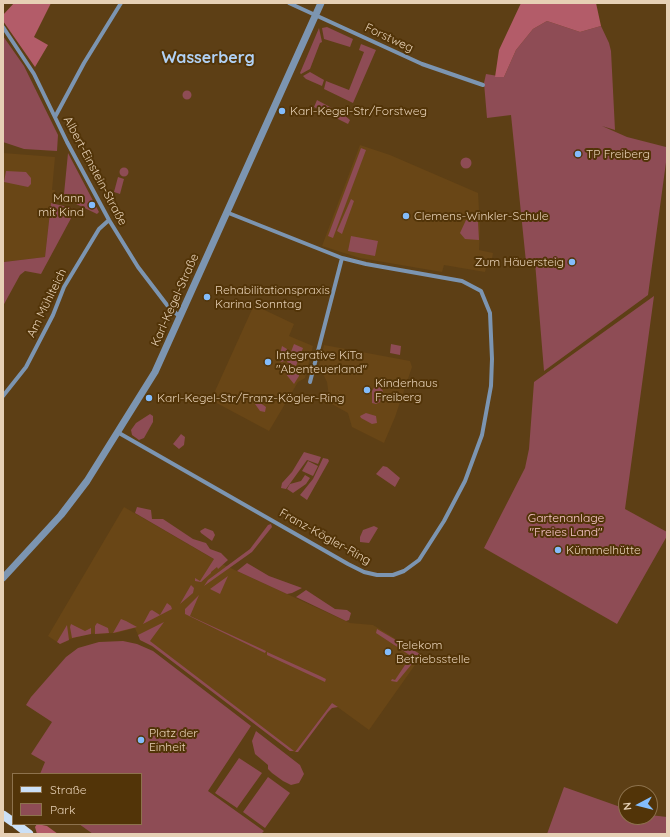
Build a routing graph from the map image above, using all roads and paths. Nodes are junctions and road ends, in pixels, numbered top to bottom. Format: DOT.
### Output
graph roads {
  1 [pos="121,3"];
  2 [pos="289,3"];
  3 [pos="321,3"];
  4 [pos="315,16"];
  5 [pos="3,27"];
  6 [pos="483,85"];
  7 [pos="55,116"];
  8 [pos="226,212"];
  9 [pos="109,220"];
  10 [pos="342,258"];
  11 [pos="180,317"];
  12 [pos="310,382"];
  13 [pos="3,396"];
  14 [pos="119,433"];
  15 [pos="3,578"];
  16 [pos="3,815"];
  17 [pos="12,821"];
  18 [pos="17,825"];
  19 [pos="29,834"];
  1 -- 7 [label="street"];
  2 -- 4 [label="street, Forstweg"];
  3 -- 4 [label="street, Karl-Kegel-Straße"];
  4 -- 6 [label="street, Forstweg"];
  4 -- 8 [label="street, Karl-Kegel-Straße"];
  5 -- 7 [label="street, Albert-Einstein-Straße"];
  7 -- 9 [label="street, Albert-Einstein-Straße"];
  8 -- 10 [label="street, Franz-Kögler-Ring"];
  8 -- 11 [label="street, Karl-Kegel-Straße"];
  9 -- 11 [label="street, Albert-Einstein-Straße"];
  9 -- 13 [label="street, Am Mühlteich"];
  10 -- 12 [label="street"];
  10 -- 14 [label="street, Franz-Kögler-Ring"];
  11 -- 14 [label="street, Karl-Kegel-Straße"];
  14 -- 15 [label="street, Karl-Kegel-Straße"];
  16 -- 17 [label="main road"];
  18 -- 19 [label="main road"];
}
